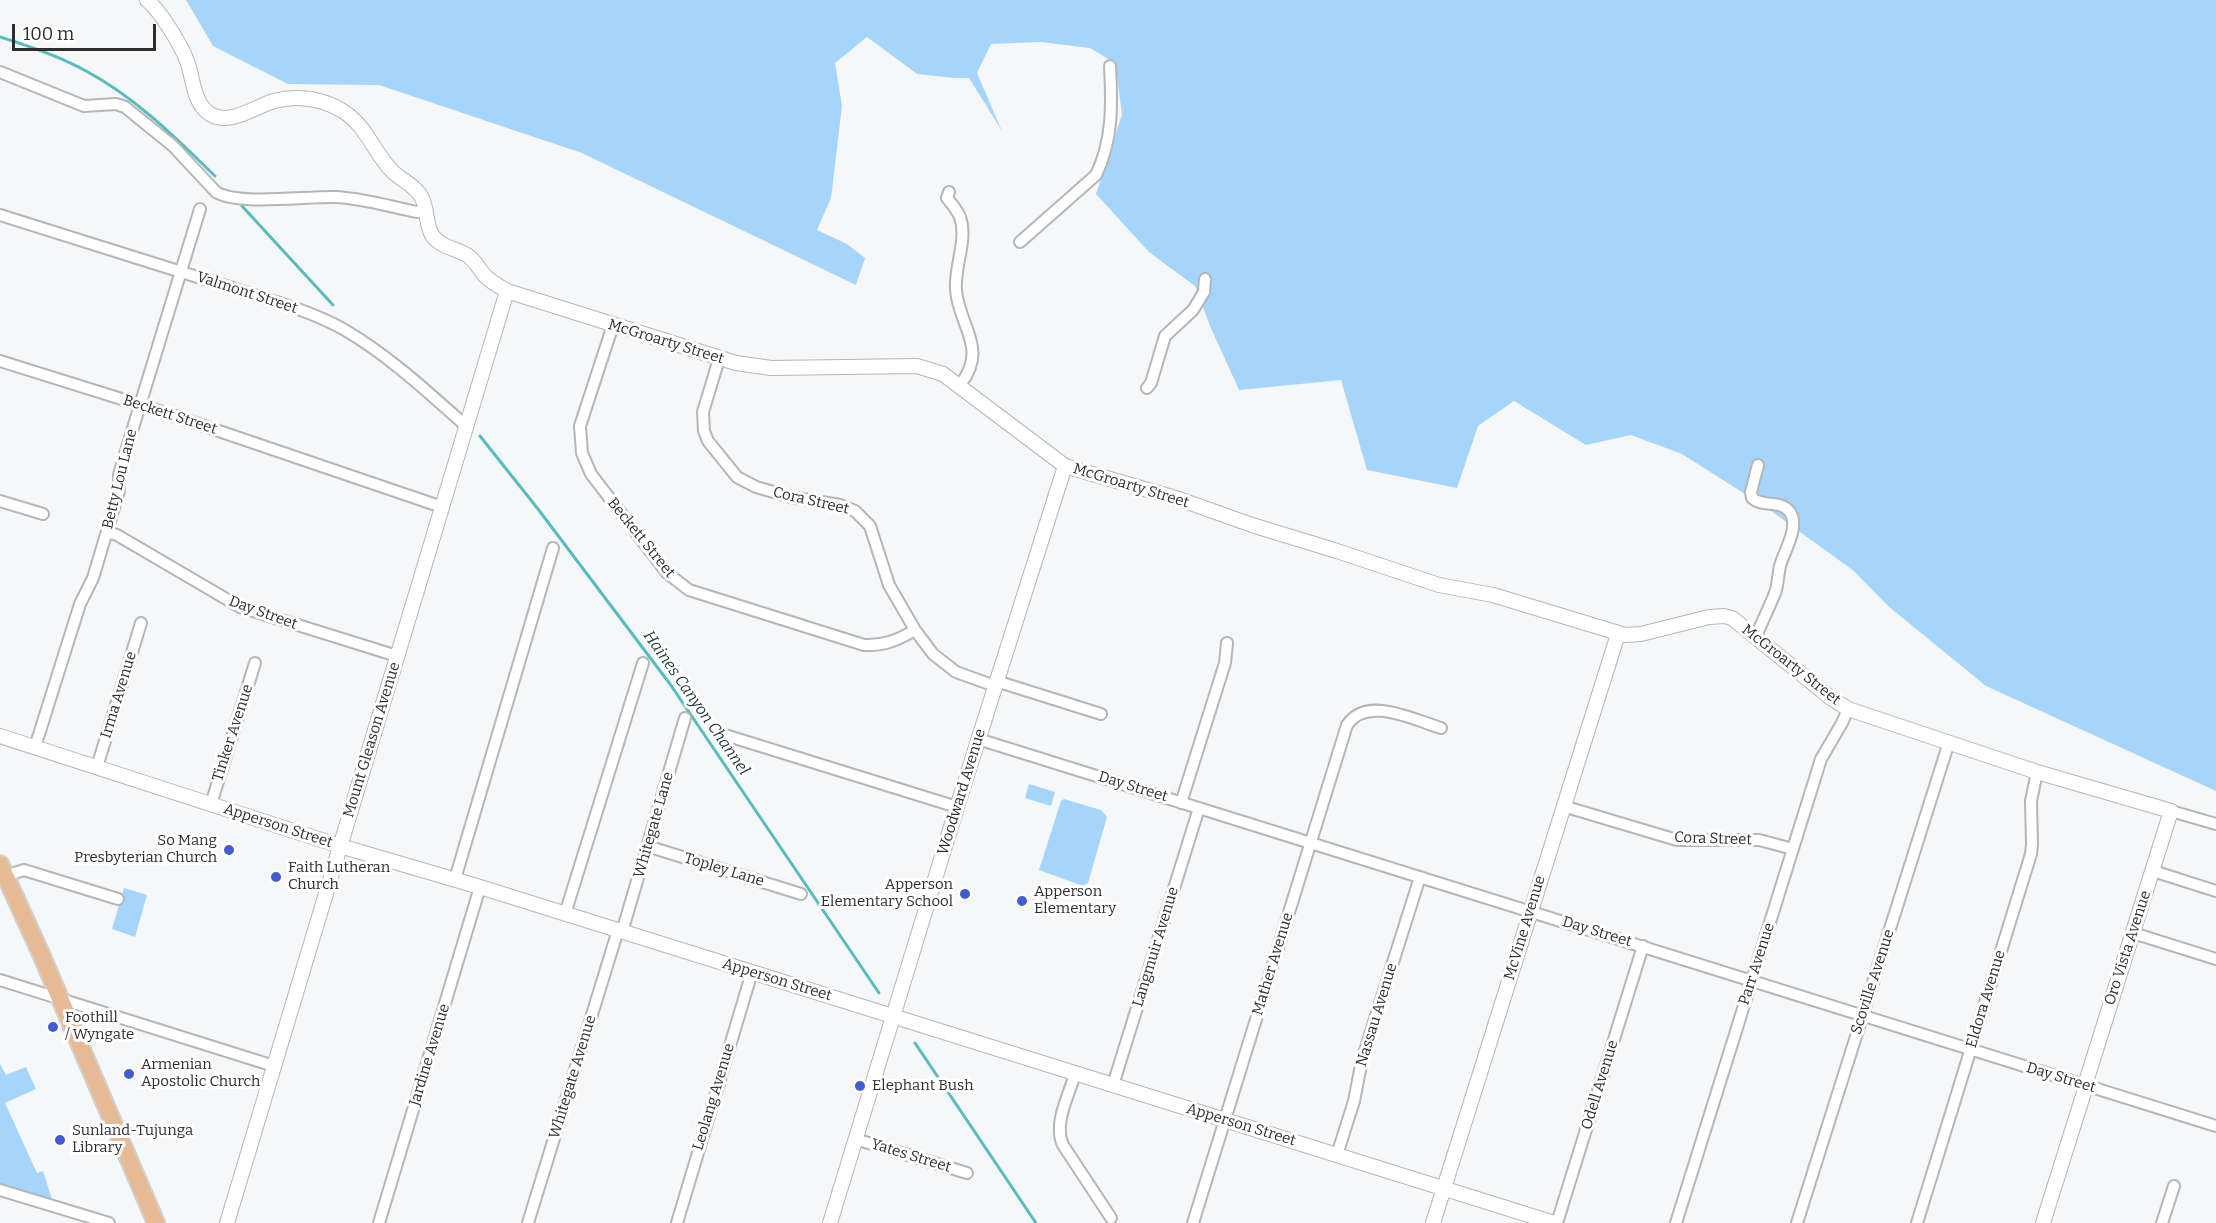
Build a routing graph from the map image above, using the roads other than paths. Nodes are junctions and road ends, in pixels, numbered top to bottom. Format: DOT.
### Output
graph roads {
  1 [pos="147,0"];
  2 [pos="1110,66"];
  3 [pos="0,72"];
  4 [pos="949,192"];
  5 [pos="200,209"];
  6 [pos="427,211"];
  7 [pos="0,215"];
  8 [pos="1020,242"];
  9 [pos="181,272"];
  10 [pos="1205,279"];
  11 [pos="507,291"];
  12 [pos="613,325"];
  13 [pos="719,359"];
  14 [pos="0,361"];
  15 [pos="960,385"];
  16 [pos="1147,388"];
  17 [pos="140,405"];
  18 [pos="466,426"];
  19 [pos="1758,465"];
  20 [pos="1065,466"];
  21 [pos="0,501"];
  22 [pos="442,507"];
  23 [pos="43,514"];
  24 [pos="107,532"];
  25 [pos="553,548"];
  26 [pos="141,623"];
  27 [pos="915,630"];
  28 [pos="1618,634"];
  29 [pos="1756,636"];
  30 [pos="1227,643"];
  31 [pos="397,656"];
  32 [pos="255,663"];
  33 [pos="642,663"];
  34 [pos="996,683"];
  35 [pos="1848,709"];
  36 [pos="1101,714"];
  37 [pos="685,718"];
  38 [pos="1441,728"];
  39 [pos="725,735"];
  40 [pos="0,736"];
  41 [pos="978,739"];
  42 [pos="1949,742"];
  43 [pos="35,747"];
  44 [pos="97,767"];
  45 [pos="2037,772"];
  46 [pos="1181,802"];
  47 [pos="211,804"];
  48 [pos="1563,806"];
  49 [pos="957,807"];
  50 [pos="1199,808"];
  51 [pos="2171,811"];
  52 [pos="2216,824"];
  53 [pos="1311,843"];
  54 [pos="340,846"];
  55 [pos="647,846"];
  56 [pos="1794,849"];
  57 [pos="3,870"];
  58 [pos="2152,871"];
  59 [pos="1420,877"];
  60 [pos="455,879"];
  61 [pos="480,887"];
  62 [pos="2216,891"];
  63 [pos="801,894"];
  64 [pos="118,899"];
  65 [pos="1530,911"];
  66 [pos="565,914"];
  67 [pos="620,931"];
  68 [pos="2133,933"];
  69 [pos="1643,946"];
  70 [pos="2216,959"];
  71 [pos="752,972"];
  72 [pos="0,980"];
  73 [pos="1752,981"];
  74 [pos="60,999"];
  75 [pos="1862,1015"];
  76 [pos="892,1016"];
  77 [pos="1970,1049"];
  78 [pos="274,1066"];
  79 [pos="1075,1074"];
  80 [pos="1113,1085"];
  81 [pos="2085,1085"];
  82 [pos="1224,1120"];
  83 [pos="2216,1126"];
  84 [pos="855,1139"];
  85 [pos="1337,1155"];
  86 [pos="967,1173"];
  87 [pos="2174,1186"];
  88 [pos="1444,1188"];
  89 [pos="0,1190"];
  90 [pos="1111,1218"];
  91 [pos="109,1223"];
  92 [pos="156,1223"];
  93 [pos="227,1223"];
  94 [pos="379,1223"];
  95 [pos="528,1223"];
  96 [pos="677,1223"];
  97 [pos="830,1223"];
  98 [pos="1193,1223"];
  99 [pos="1433,1223"];
  100 [pos="1555,1223"];
  101 [pos="1676,1223"];
  102 [pos="1797,1223"];
  103 [pos="1917,1223"];
  104 [pos="2043,1223"];
  105 [pos="2162,1223"];
  1 -- 6 [label="street, McGroarty Street"];
  2 -- 8 [label="street"];
  3 -- 6 [label="street"];
  4 -- 15 [label="street"];
  5 -- 9 [label="street, Betty Lou Lane"];
  6 -- 11 [label="street, McGroarty Street"];
  7 -- 9 [label="street, Valmont Street"];
  9 -- 17 [label="street, Betty Lou Lane"];
  9 -- 18 [label="street, Valmont Street"];
  10 -- 16 [label="street"];
  11 -- 12 [label="street, McGroarty Street"];
  11 -- 18 [label="street, Mount Gleason Avenue"];
  12 -- 13 [label="street, McGroarty Street"];
  12 -- 27 [label="street, Beckett Street"];
  13 -- 15 [label="street, McGroarty Street"];
  13 -- 27 [label="street, Cora Street"];
  14 -- 17 [label="street, Beckett Street"];
  15 -- 20 [label="street, McGroarty Street"];
  17 -- 22 [label="street, Beckett Street"];
  17 -- 24 [label="street, Betty Lou Lane"];
  18 -- 22 [label="street, Mount Gleason Avenue"];
  19 -- 29 [label="street"];
  20 -- 28 [label="street, McGroarty Street"];
  20 -- 34 [label="street, Woodward Avenue"];
  21 -- 23 [label="street"];
  22 -- 31 [label="street, Mount Gleason Avenue"];
  24 -- 31 [label="street, Day Street"];
  24 -- 43 [label="street, Betty Lou Lane"];
  25 -- 60 [label="street"];
  26 -- 44 [label="street, Irma Avenue"];
  27 -- 34 [label="street, Cora Street"];
  28 -- 29 [label="street, McGroarty Street"];
  28 -- 48 [label="street, McVine Avenue"];
  29 -- 35 [label="street, McGroarty Street"];
  30 -- 46 [label="street"];
  31 -- 54 [label="street, Mount Gleason Avenue"];
  32 -- 47 [label="street, Tinker Avenue"];
  33 -- 66 [label="street"];
  34 -- 36 [label="street, Cora Street"];
  34 -- 41 [label="street, Woodward Avenue"];
  35 -- 42 [label="street, McGroarty Street"];
  35 -- 56 [label="street, Parr Avenue"];
  37 -- 55 [label="street, Whitegate Lane"];
  38 -- 53 [label="street, Mather Avenue"];
  39 -- 49 [label="street"];
  40 -- 43 [label="street, Apperson Street"];
  41 -- 46 [label="street, Day Street"];
  41 -- 49 [label="street, Woodward Avenue"];
  42 -- 45 [label="street, McGroarty Street"];
  42 -- 75 [label="street, Scoville Avenue"];
  43 -- 44 [label="street, Apperson Street"];
  44 -- 47 [label="street, Apperson Street"];
  45 -- 51 [label="street, McGroarty Street"];
  45 -- 77 [label="street, Eldora Avenue"];
  46 -- 50 [label="street, Day Street"];
  47 -- 54 [label="street, Apperson Street"];
  48 -- 56 [label="street, Cora Street"];
  48 -- 65 [label="street, McVine Avenue"];
  49 -- 76 [label="street, Woodward Avenue"];
  50 -- 53 [label="street, Day Street"];
  50 -- 80 [label="street, Langmuir Avenue"];
  51 -- 52 [label="street, McGroarty Street"];
  51 -- 58 [label="street, Oro Vista Avenue"];
  53 -- 59 [label="street, Day Street"];
  53 -- 82 [label="street, Mather Avenue"];
  54 -- 60 [label="street, Apperson Street"];
  54 -- 78 [label="street, Mount Gleason Avenue"];
  55 -- 63 [label="street, Topley Lane"];
  55 -- 67 [label="street, Whitegate Lane"];
  56 -- 73 [label="street, Parr Avenue"];
  57 -- 64 [label="street"];
  57 -- 74 [label="main road"];
  58 -- 62 [label="street"];
  58 -- 68 [label="street, Oro Vista Avenue"];
  59 -- 65 [label="street, Day Street"];
  59 -- 85 [label="street, Nassau Avenue"];
  60 -- 61 [label="street, Apperson Street"];
  61 -- 66 [label="street, Apperson Street"];
  61 -- 94 [label="street, Jardine Avenue"];
  65 -- 69 [label="street, Day Street"];
  65 -- 88 [label="street, McVine Avenue"];
  66 -- 67 [label="street, Apperson Street"];
  67 -- 71 [label="street, Apperson Street"];
  67 -- 95 [label="street, Whitegate Avenue"];
  68 -- 70 [label="street"];
  68 -- 81 [label="street, Oro Vista Avenue"];
  69 -- 73 [label="street, Day Street"];
  69 -- 100 [label="street, Odell Avenue"];
  71 -- 76 [label="street, Apperson Street"];
  71 -- 96 [label="street, Leolang Avenue"];
  72 -- 74 [label="street"];
  73 -- 75 [label="street, Day Street"];
  73 -- 101 [label="street, Parr Avenue"];
  74 -- 78 [label="street"];
  74 -- 92 [label="main road"];
  75 -- 77 [label="street, Day Street"];
  75 -- 102 [label="street, Scoville Avenue"];
  76 -- 79 [label="street, Apperson Street"];
  76 -- 84 [label="street, Woodward Avenue"];
  77 -- 81 [label="street, Day Street"];
  77 -- 103 [label="street, Eldora Avenue"];
  78 -- 93 [label="street, Mount Gleason Avenue"];
  79 -- 80 [label="street, Apperson Street"];
  79 -- 90 [label="street"];
  80 -- 82 [label="street, Apperson Street"];
  81 -- 83 [label="street, Day Street"];
  81 -- 104 [label="street, Oro Vista Avenue"];
  82 -- 85 [label="street, Apperson Street"];
  82 -- 98 [label="street, Mather Avenue"];
  84 -- 86 [label="street, Yates Street"];
  84 -- 97 [label="street, Woodward Avenue"];
  85 -- 88 [label="street, Apperson Street"];
  87 -- 105 [label="street"];
  88 -- 99 [label="street, McVine Avenue"];
  88 -- 100 [label="street, Apperson Street"];
  89 -- 91 [label="street"];
}
